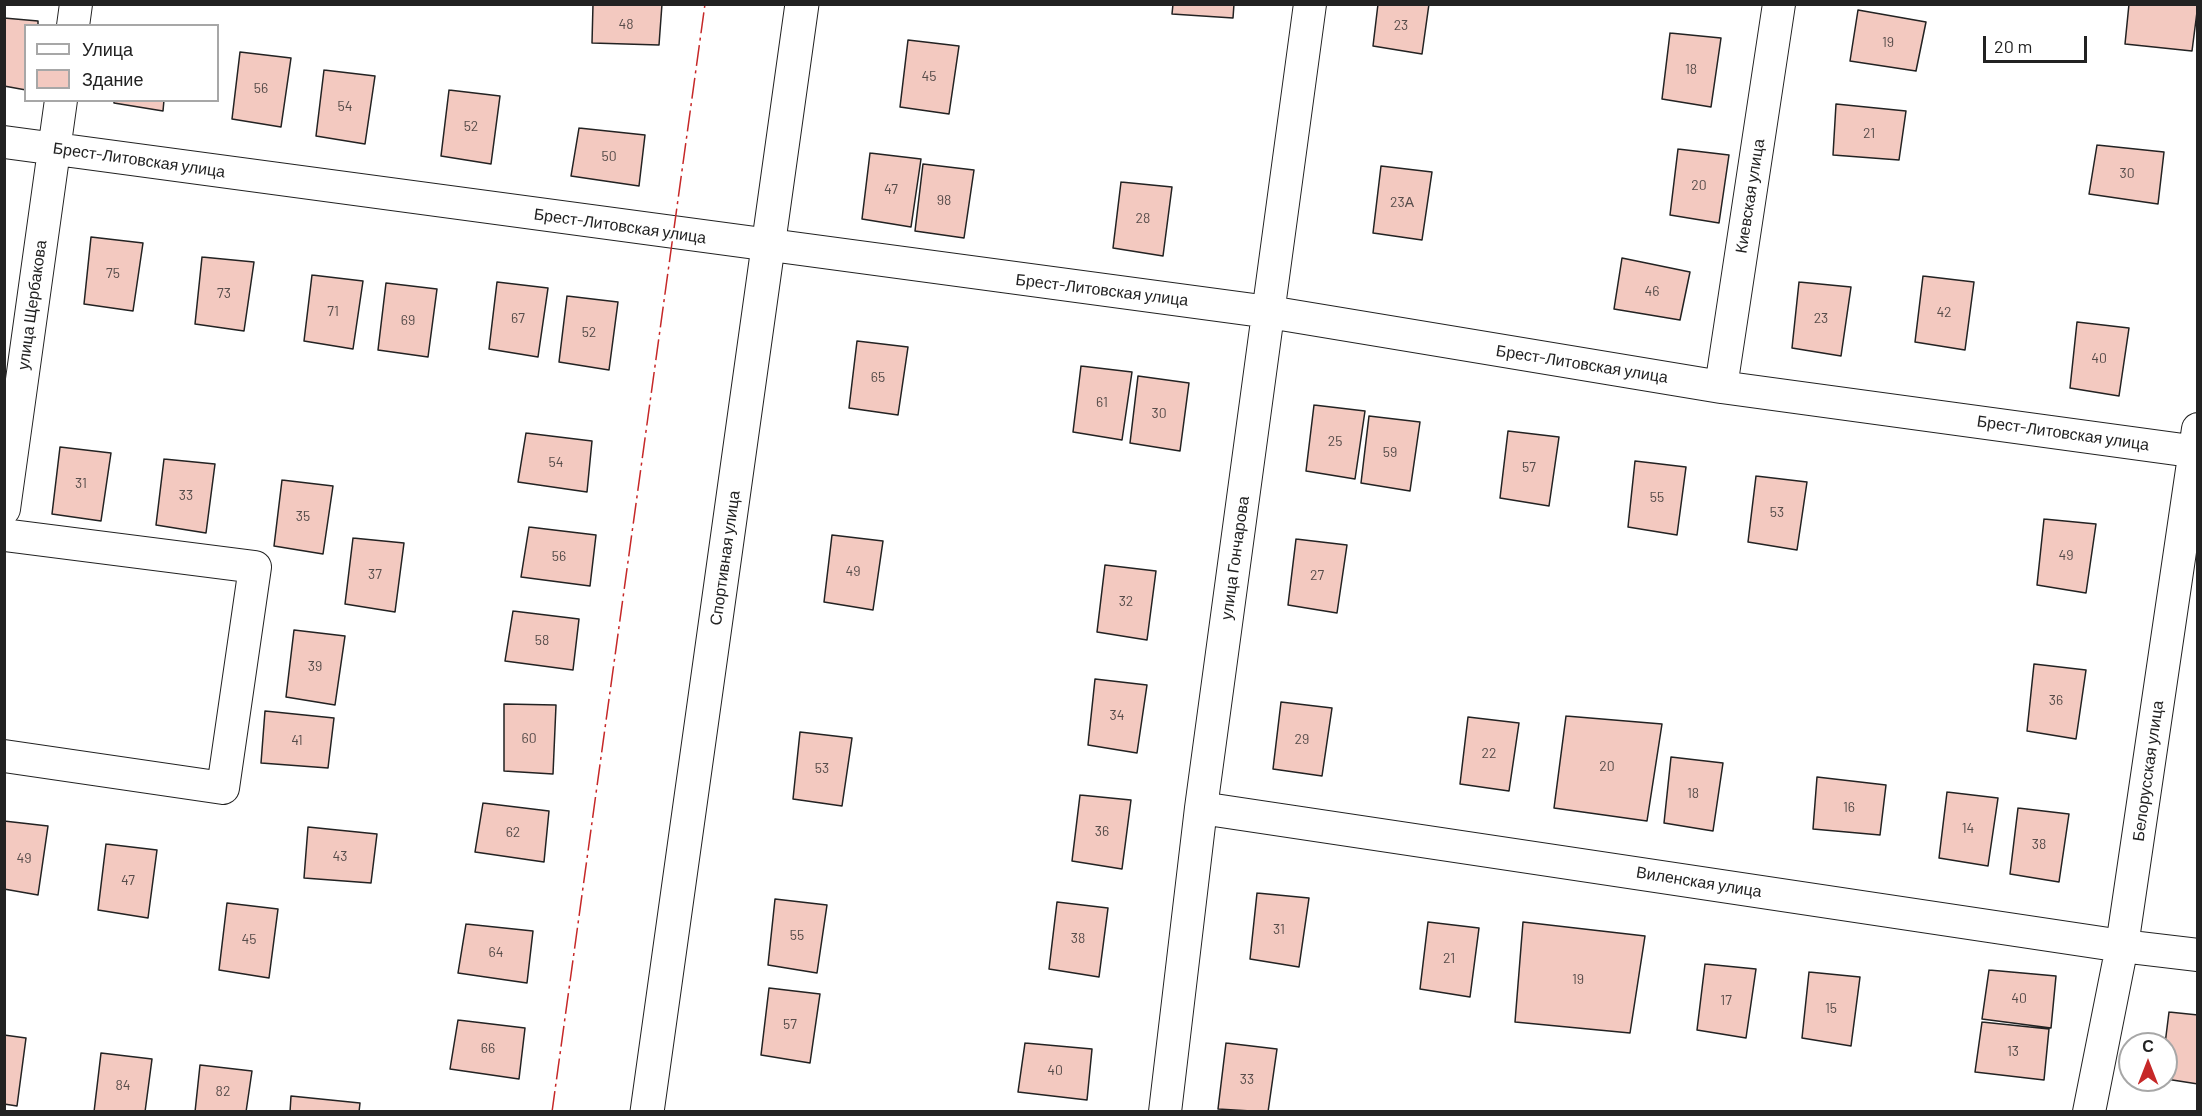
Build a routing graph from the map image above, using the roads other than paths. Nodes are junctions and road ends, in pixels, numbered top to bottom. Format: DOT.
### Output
graph roads {
  1 [pos="76,4"];
  2 [pos="802,4"];
  3 [pos="1310,4"];
  4 [pos="1779,4"];
  5 [pos="73,24"];
  6 [pos="61,102"];
  7 [pos="4,142"];
  8 [pos="53,148"];
  9 [pos="768,246"];
  10 [pos="1269,312"];
  11 [pos="1721,387"];
  12 [pos="2196,444"];
  13 [pos="4,509"];
  14 [pos="4,535"];
  15 [pos="4,756"];
  16 [pos="1201,808"];
  17 [pos="2122,946"];
  18 [pos="2198,955"];
  19 [pos="647,1112"];
  20 [pos="1165,1112"];
  21 [pos="2089,1112"];
  1 -- 5 [label="street"];
  2 -- 9 [label="street, Спортивная улица"];
  3 -- 10 [label="street, улица Гончарова"];
  4 -- 11 [label="street, Киевская улица"];
  6 -- 8 [label="street, улица Щербакова"];
  7 -- 8 [label="street, Брест-Литовская улица"];
  8 -- 9 [label="street, Брест-Литовская улица"];
  8 -- 13 [label="street, улица Щербакова"];
  9 -- 10 [label="street, Брест-Литовская улица"];
  9 -- 19 [label="street, Спортивная улица"];
  10 -- 11 [label="street, Брест-Литовская улица"];
  10 -- 16 [label="street, улица Гончарова"];
  11 -- 12 [label="street, Брест-Литовская улица"];
  12 -- 17 [label="street, Белорусская улица"];
  14 -- 15 [label="street"];
  16 -- 17 [label="street, Виленская улица"];
  16 -- 20 [label="street, улица Гончарова"];
  17 -- 18 [label="street, Виленская улица"];
  17 -- 21 [label="street, Белорусская улица"];
}
